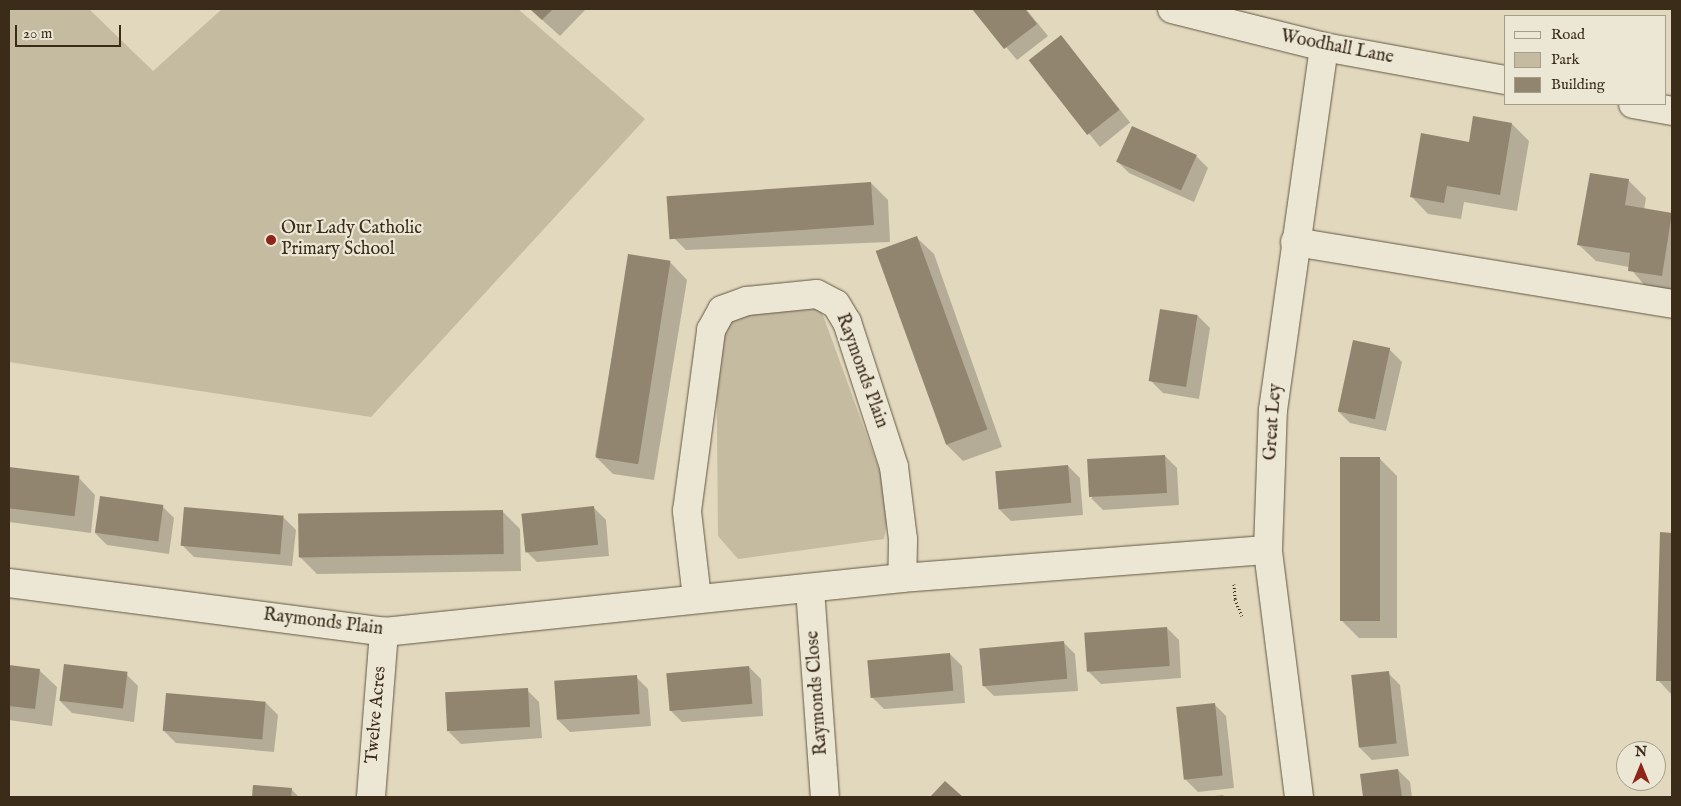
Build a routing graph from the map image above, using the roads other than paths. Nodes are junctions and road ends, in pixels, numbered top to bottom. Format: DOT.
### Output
graph roads {
  1 [pos="1172,9"];
  2 [pos="1324,47"];
  3 [pos="1504,80"];
  4 [pos="1639,105"];
  5 [pos="1672,111"];
  6 [pos="1295,242"];
  7 [pos="1672,304"];
  8 [pos="1268,550"];
  9 [pos="902,578"];
  10 [pos="9,583"];
  11 [pos="810,589"];
  12 [pos="698,598"];
  13 [pos="384,632"];
  14 [pos="370,797"];
  15 [pos="825,797"];
  16 [pos="1299,797"];
  1 -- 2 [label="street, Woodhall Lane"];
  2 -- 3 [label="street, Woodhall Lane"];
  2 -- 6 [label="street, Great Ley"];
  4 -- 5 [label="street"];
  6 -- 7 [label="street"];
  6 -- 8 [label="street, Great Ley"];
  8 -- 9 [label="street, Raymonds Plain"];
  8 -- 16 [label="street, Great Ley"];
  9 -- 11 [label="street, Raymonds Plain"];
  9 -- 12 [label="street, Raymonds Plain"];
  10 -- 13 [label="street, Raymonds Plain"];
  11 -- 12 [label="street, Raymonds Plain"];
  11 -- 15 [label="street, Raymonds Close"];
  12 -- 13 [label="street, Raymonds Plain"];
  13 -- 14 [label="street, Twelve Acres"];
}
